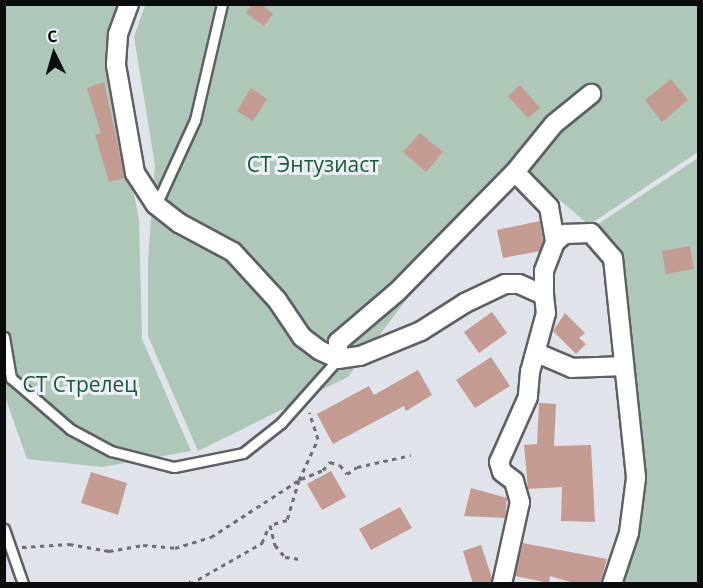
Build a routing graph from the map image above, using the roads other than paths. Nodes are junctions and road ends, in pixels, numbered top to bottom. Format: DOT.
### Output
graph roads {
  1 [pos="129,4"];
  2 [pos="222,4"];
  3 [pos="591,94"];
  4 [pos="515,172"];
  5 [pos="156,205"];
  6 [pos="555,242"];
  7 [pos="544,295"];
  8 [pos="4,337"];
  9 [pos="537,353"];
  10 [pos="338,359"];
  11 [pos="624,366"];
  12 [pos="4,529"];
  13 [pos="23,584"];
  14 [pos="502,584"];
  15 [pos="612,584"];
  1 -- 5 [label="street"];
  2 -- 5 [label="lane"];
  3 -- 4 [label="street"];
  4 -- 6 [label="street"];
  4 -- 10 [label="street"];
  5 -- 10 [label="street"];
  6 -- 7 [label="street"];
  6 -- 11 [label="street"];
  7 -- 9 [label="street"];
  7 -- 10 [label="street"];
  8 -- 10 [label="lane"];
  9 -- 11 [label="street"];
  9 -- 14 [label="street"];
  11 -- 15 [label="street"];
  12 -- 13 [label="lane"];
}
